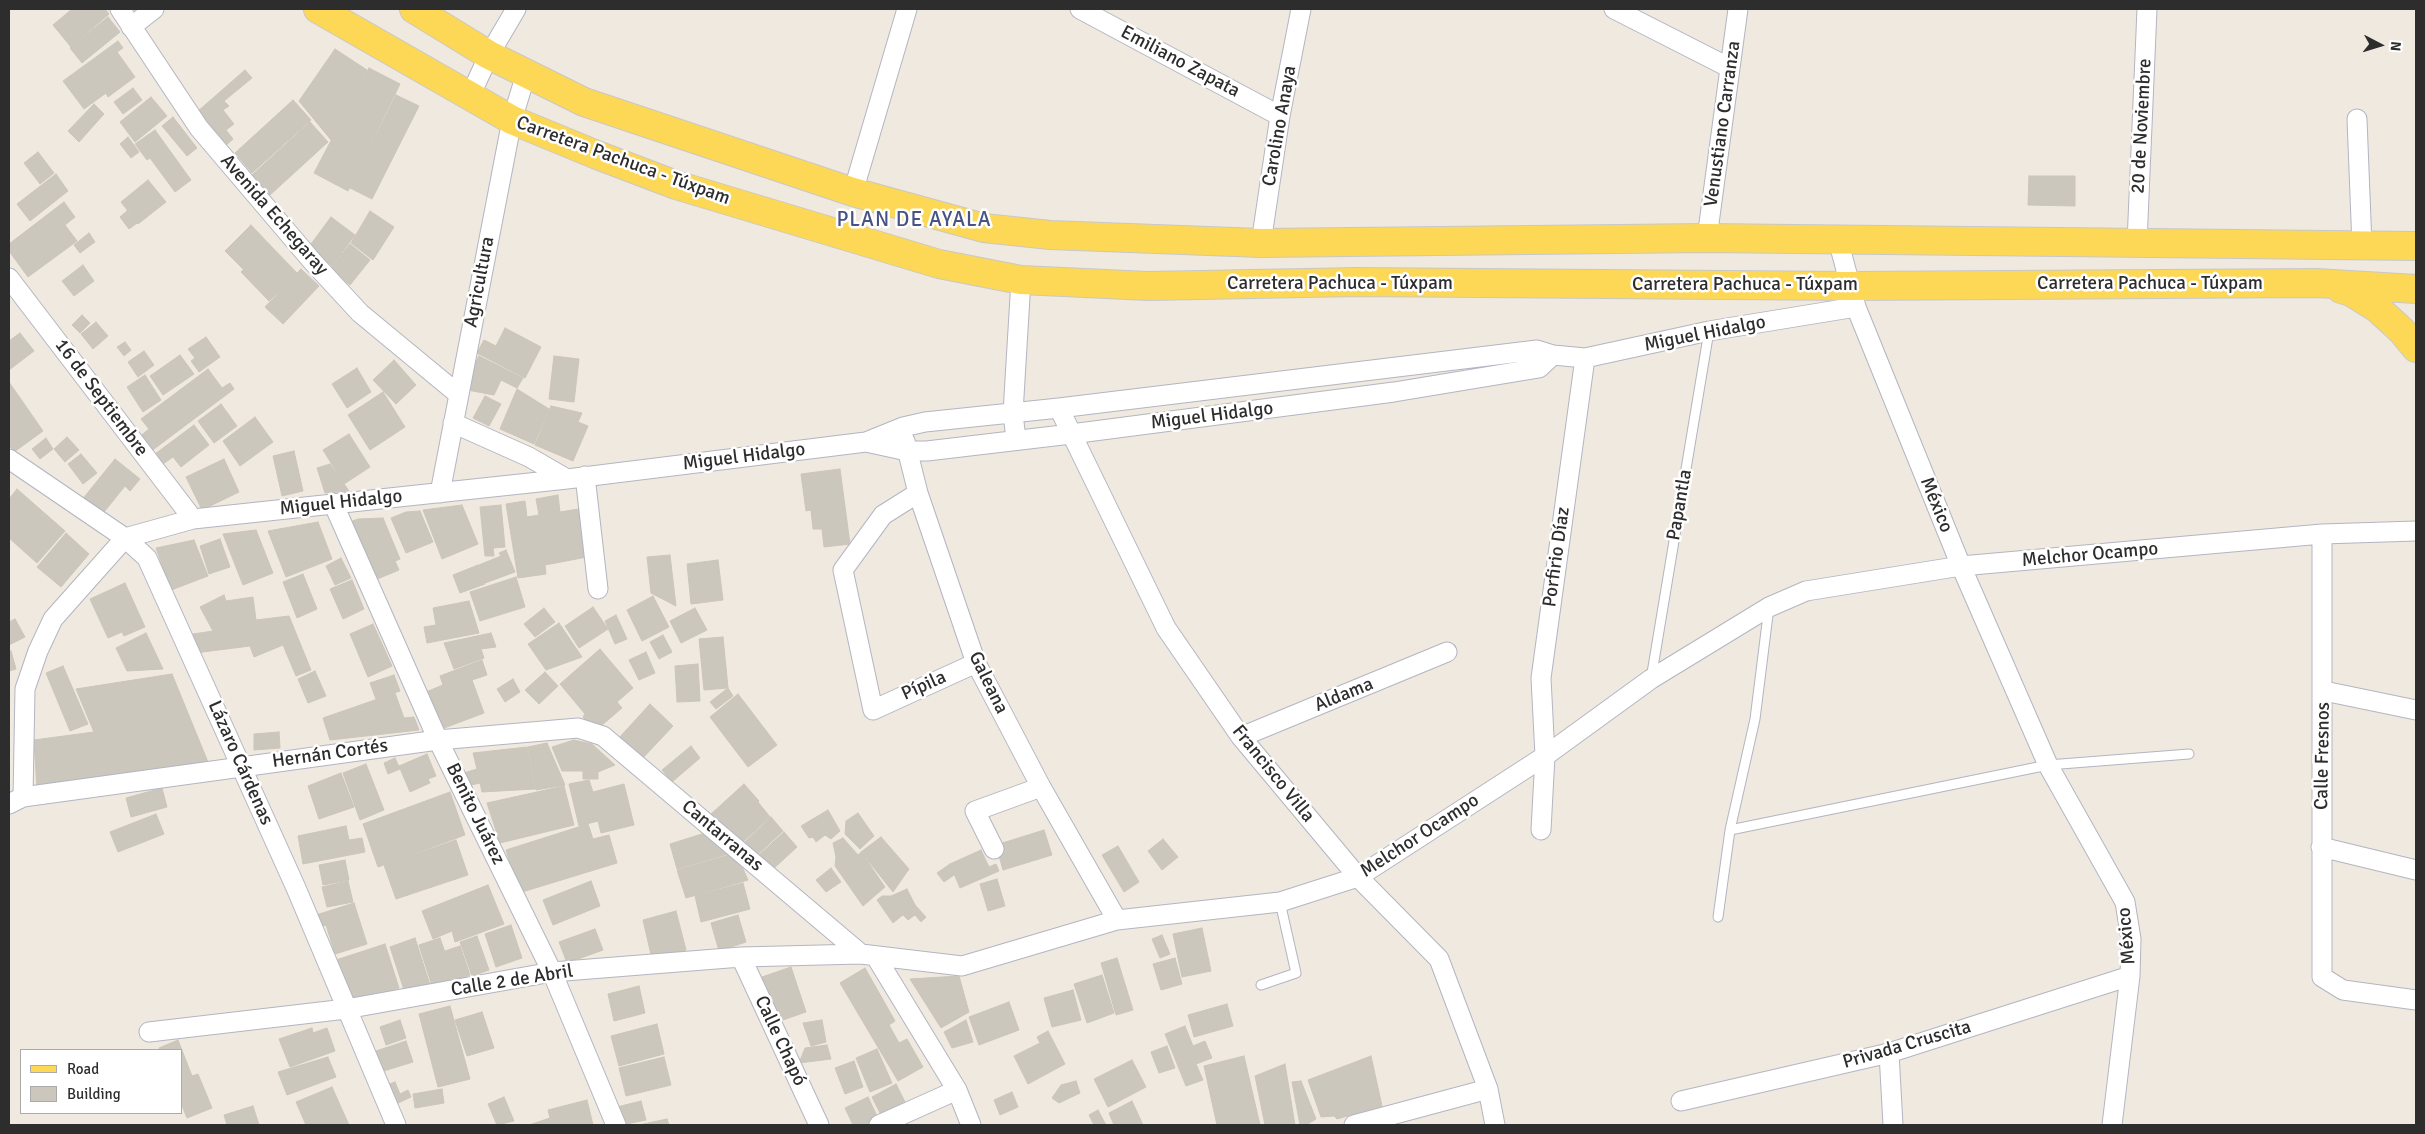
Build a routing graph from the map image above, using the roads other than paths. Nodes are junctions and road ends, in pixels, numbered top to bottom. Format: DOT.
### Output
graph roads {
  1 [pos="120,9"];
  2 [pos="154,9"];
  3 [pos="318,9"];
  4 [pos="414,9"];
  5 [pos="516,9"];
  6 [pos="907,9"];
  7 [pos="1080,9"];
  8 [pos="1301,9"];
  9 [pos="1614,9"];
  10 [pos="1738,9"];
  11 [pos="2147,9"];
  12 [pos="131,27"];
  13 [pos="488,55"];
  14 [pos="1730,68"];
  15 [pos="526,74"];
  16 [pos="470,96"];
  17 [pos="1280,116"];
  18 [pos="2356,119"];
  19 [pos="512,120"];
  20 [pos="853,192"];
  21 [pos="1707,238"];
  22 [pos="1838,240"];
  23 [pos="1261,243"];
  24 [pos="2137,243"];
  25 [pos="2362,246"];
  26 [pos="2416,246"];
  27 [pos="9,278"];
  28 [pos="1021,280"];
  29 [pos="2316,283"];
  30 [pos="2416,289"];
  31 [pos="1853,296"];
  32 [pos="1710,331"];
  33 [pos="2416,348"];
  34 [pos="1553,354"];
  35 [pos="1585,358"];
  36 [pos="1361,372"];
  37 [pos="458,394"];
  38 [pos="1363,396"];
  39 [pos="1059,408"];
  40 [pos="1013,413"];
  41 [pos="453,423"];
  42 [pos="903,427"];
  43 [pos="1071,434"];
  44 [pos="1016,440"];
  45 [pos="866,442"];
  46 [pos="907,451"];
  47 [pos="9,459"];
  48 [pos="585,476"];
  49 [pos="566,479"];
  50 [pos="918,492"];
  51 [pos="440,493"];
  52 [pos="333,503"];
  53 [pos="193,519"];
  54 [pos="2416,531"];
  55 [pos="2322,534"];
  56 [pos="125,538"];
  57 [pos="1961,566"];
  58 [pos="598,589"];
  59 [pos="1769,606"];
  60 [pos="1447,652"];
  61 [pos="976,663"];
  62 [pos="1651,680"];
  63 [pos="2324,691"];
  64 [pos="2416,710"];
  65 [pos="578,728"];
  66 [pos="1241,737"];
  67 [pos="438,740"];
  68 [pos="2189,754"];
  69 [pos="1545,756"];
  70 [pos="2048,765"];
  71 [pos="242,766"];
  72 [pos="1041,787"];
  73 [pos="16,801"];
  74 [pos="1541,830"];
  75 [pos="1730,830"];
  76 [pos="2322,847"];
  77 [pos="994,850"];
  78 [pos="2416,870"];
  79 [pos="1358,877"];
  80 [pos="1280,902"];
  81 [pos="1718,917"];
  82 [pos="1117,920"];
  83 [pos="869,956"];
  84 [pos="741,957"];
  85 [pos="552,972"];
  86 [pos="2130,976"];
  87 [pos="1262,985"];
  88 [pos="2416,1000"];
  89 [pos="346,1010"];
  90 [pos="149,1032"];
  91 [pos="1889,1053"];
  92 [pos="1488,1089"];
  93 [pos="957,1090"];
  94 [pos="1681,1101"];
  95 [pos="396,1125"];
  96 [pos="616,1125"];
  97 [pos="819,1125"];
  98 [pos="879,1125"];
  99 [pos="971,1125"];
  100 [pos="1354,1125"];
  101 [pos="1495,1125"];
  102 [pos="1892,1125"];
  103 [pos="2112,1125"];
  1 -- 12 [label="street, Avenida Echegaray"];
  2 -- 12 [label="street"];
  3 -- 16 [label="main road, Carretera Pachuca - Túxpam"];
  4 -- 13 [label="main road, Carretera Pachuca - Túxpam"];
  5 -- 13 [label="street"];
  6 -- 20 [label="street"];
  7 -- 17 [label="street, Emiliano Zapata"];
  8 -- 17 [label="street, Carolino Anaya"];
  9 -- 14 [label="street"];
  10 -- 14 [label="street, Venustiano Carranza"];
  11 -- 24 [label="street, 20 de Noviembre"];
  12 -- 37 [label="street, Avenida Echegaray"];
  13 -- 15 [label="main road, Carretera Pachuca - Túxpam"];
  13 -- 16 [label="street"];
  14 -- 21 [label="street, Venustiano Carranza"];
  15 -- 19 [label="street, Agricultura"];
  15 -- 20 [label="main road, Carretera Pachuca - Túxpam"];
  16 -- 19 [label="main road, Carretera Pachuca - Túxpam"];
  17 -- 23 [label="street, Carolino Anaya"];
  18 -- 25 [label="street"];
  19 -- 28 [label="main road, Carretera Pachuca - Túxpam"];
  19 -- 37 [label="street, Agricultura"];
  20 -- 23 [label="main road, Carretera Pachuca - Túxpam"];
  21 -- 22 [label="main road, Carretera Pachuca - Túxpam"];
  21 -- 23 [label="main road, Carretera Pachuca - Túxpam"];
  22 -- 24 [label="main road, Carretera Pachuca - Túxpam"];
  22 -- 31 [label="street, México"];
  24 -- 25 [label="main road, Carretera Pachuca - Túxpam"];
  25 -- 26 [label="main road, Carretera Pachuca - Túxpam"];
  27 -- 53 [label="street, 16 de Septiembre"];
  28 -- 31 [label="main road, Carretera Pachuca - Túxpam"];
  28 -- 40 [label="street"];
  29 -- 30 [label="main road, Carretera Pachuca - Túxpam"];
  29 -- 31 [label="main road, Carretera Pachuca - Túxpam"];
  29 -- 33 [label="main road"];
  31 -- 32 [label="street, Miguel Hidalgo"];
  31 -- 57 [label="street, México"];
  32 -- 35 [label="street, Miguel Hidalgo"];
  32 -- 62 [label="lane, Papantla"];
  34 -- 35 [label="street, Miguel Hidalgo"];
  34 -- 36 [label="street, Miguel Hidalgo"];
  34 -- 38 [label="street, Miguel Hidalgo"];
  35 -- 69 [label="street, Porfirio Díaz"];
  36 -- 38 [label="street"];
  36 -- 39 [label="street, Miguel Hidalgo"];
  37 -- 41 [label="street, Agricultura"];
  38 -- 43 [label="street, Miguel Hidalgo"];
  39 -- 40 [label="street, Miguel Hidalgo"];
  39 -- 43 [label="street, Francisco Villa"];
  40 -- 42 [label="street, Miguel Hidalgo"];
  40 -- 44 [label="street"];
  41 -- 49 [label="street"];
  41 -- 51 [label="street, Agricultura"];
  42 -- 45 [label="street, Miguel Hidalgo"];
  42 -- 46 [label="street, Galeana"];
  43 -- 44 [label="street, Miguel Hidalgo"];
  43 -- 66 [label="street, Francisco Villa"];
  44 -- 46 [label="street, Miguel Hidalgo"];
  45 -- 46 [label="street, Miguel Hidalgo"];
  45 -- 48 [label="street, Miguel Hidalgo"];
  46 -- 50 [label="street, Galeana"];
  47 -- 56 [label="street, Lázaro Cárdenas"];
  48 -- 49 [label="street, Miguel Hidalgo"];
  48 -- 58 [label="street"];
  49 -- 51 [label="street, Miguel Hidalgo"];
  50 -- 61 [label="street, Galeana"];
  50 -- 61 [label="street, Pípila"];
  51 -- 52 [label="street, Miguel Hidalgo"];
  52 -- 53 [label="street, Miguel Hidalgo"];
  52 -- 67 [label="street, Benito Juárez"];
  53 -- 56 [label="street, Miguel Hidalgo"];
  54 -- 55 [label="street, Melchor Ocampo"];
  55 -- 57 [label="street, Melchor Ocampo"];
  55 -- 63 [label="street, Calle Fresnos"];
  56 -- 71 [label="street, Lázaro Cárdenas"];
  56 -- 73 [label="street"];
  57 -- 59 [label="street, Melchor Ocampo"];
  57 -- 70 [label="street, México"];
  59 -- 62 [label="street, Melchor Ocampo"];
  59 -- 75 [label="lane"];
  60 -- 66 [label="street, Aldama"];
  61 -- 72 [label="street, Galeana"];
  62 -- 69 [label="street, Melchor Ocampo"];
  63 -- 64 [label="street"];
  63 -- 76 [label="street, Calle Fresnos"];
  65 -- 67 [label="street, Hernán Cortés"];
  65 -- 83 [label="street, Cantarranas"];
  66 -- 79 [label="street, Francisco Villa"];
  67 -- 71 [label="street, Hernán Cortés"];
  67 -- 85 [label="street, Benito Juárez"];
  68 -- 70 [label="lane"];
  69 -- 74 [label="street, Porfirio Díaz"];
  69 -- 79 [label="street, Melchor Ocampo"];
  70 -- 75 [label="lane"];
  70 -- 86 [label="street, México"];
  71 -- 73 [label="street, Hernán Cortés"];
  71 -- 89 [label="street, Lázaro Cárdenas"];
  72 -- 77 [label="street"];
  72 -- 82 [label="street, Galeana"];
  75 -- 81 [label="lane"];
  76 -- 78 [label="street"];
  76 -- 88 [label="street, Calle Fresnos"];
  79 -- 80 [label="street, Melchor Ocampo"];
  79 -- 92 [label="street, Francisco Villa"];
  80 -- 82 [label="street, Melchor Ocampo"];
  80 -- 87 [label="lane"];
  82 -- 83 [label="street, Melchor Ocampo"];
  83 -- 84 [label="street, Calle 2 de Abril"];
  83 -- 93 [label="street, Cantarranas"];
  84 -- 85 [label="street, Calle 2 de Abril"];
  84 -- 97 [label="street, Calle Chapó"];
  85 -- 89 [label="street, Calle 2 de Abril"];
  85 -- 96 [label="street, Benito Juárez"];
  86 -- 91 [label="street, Privada Cruscita"];
  86 -- 103 [label="street, México"];
  89 -- 90 [label="street, Calle 2 de Abril"];
  89 -- 95 [label="street, Lázaro Cárdenas"];
  91 -- 94 [label="street, Privada Cruscita"];
  91 -- 102 [label="street"];
  92 -- 100 [label="street"];
  92 -- 101 [label="street, Francisco Villa"];
  93 -- 98 [label="street"];
  93 -- 99 [label="street, Cantarranas"];
}
